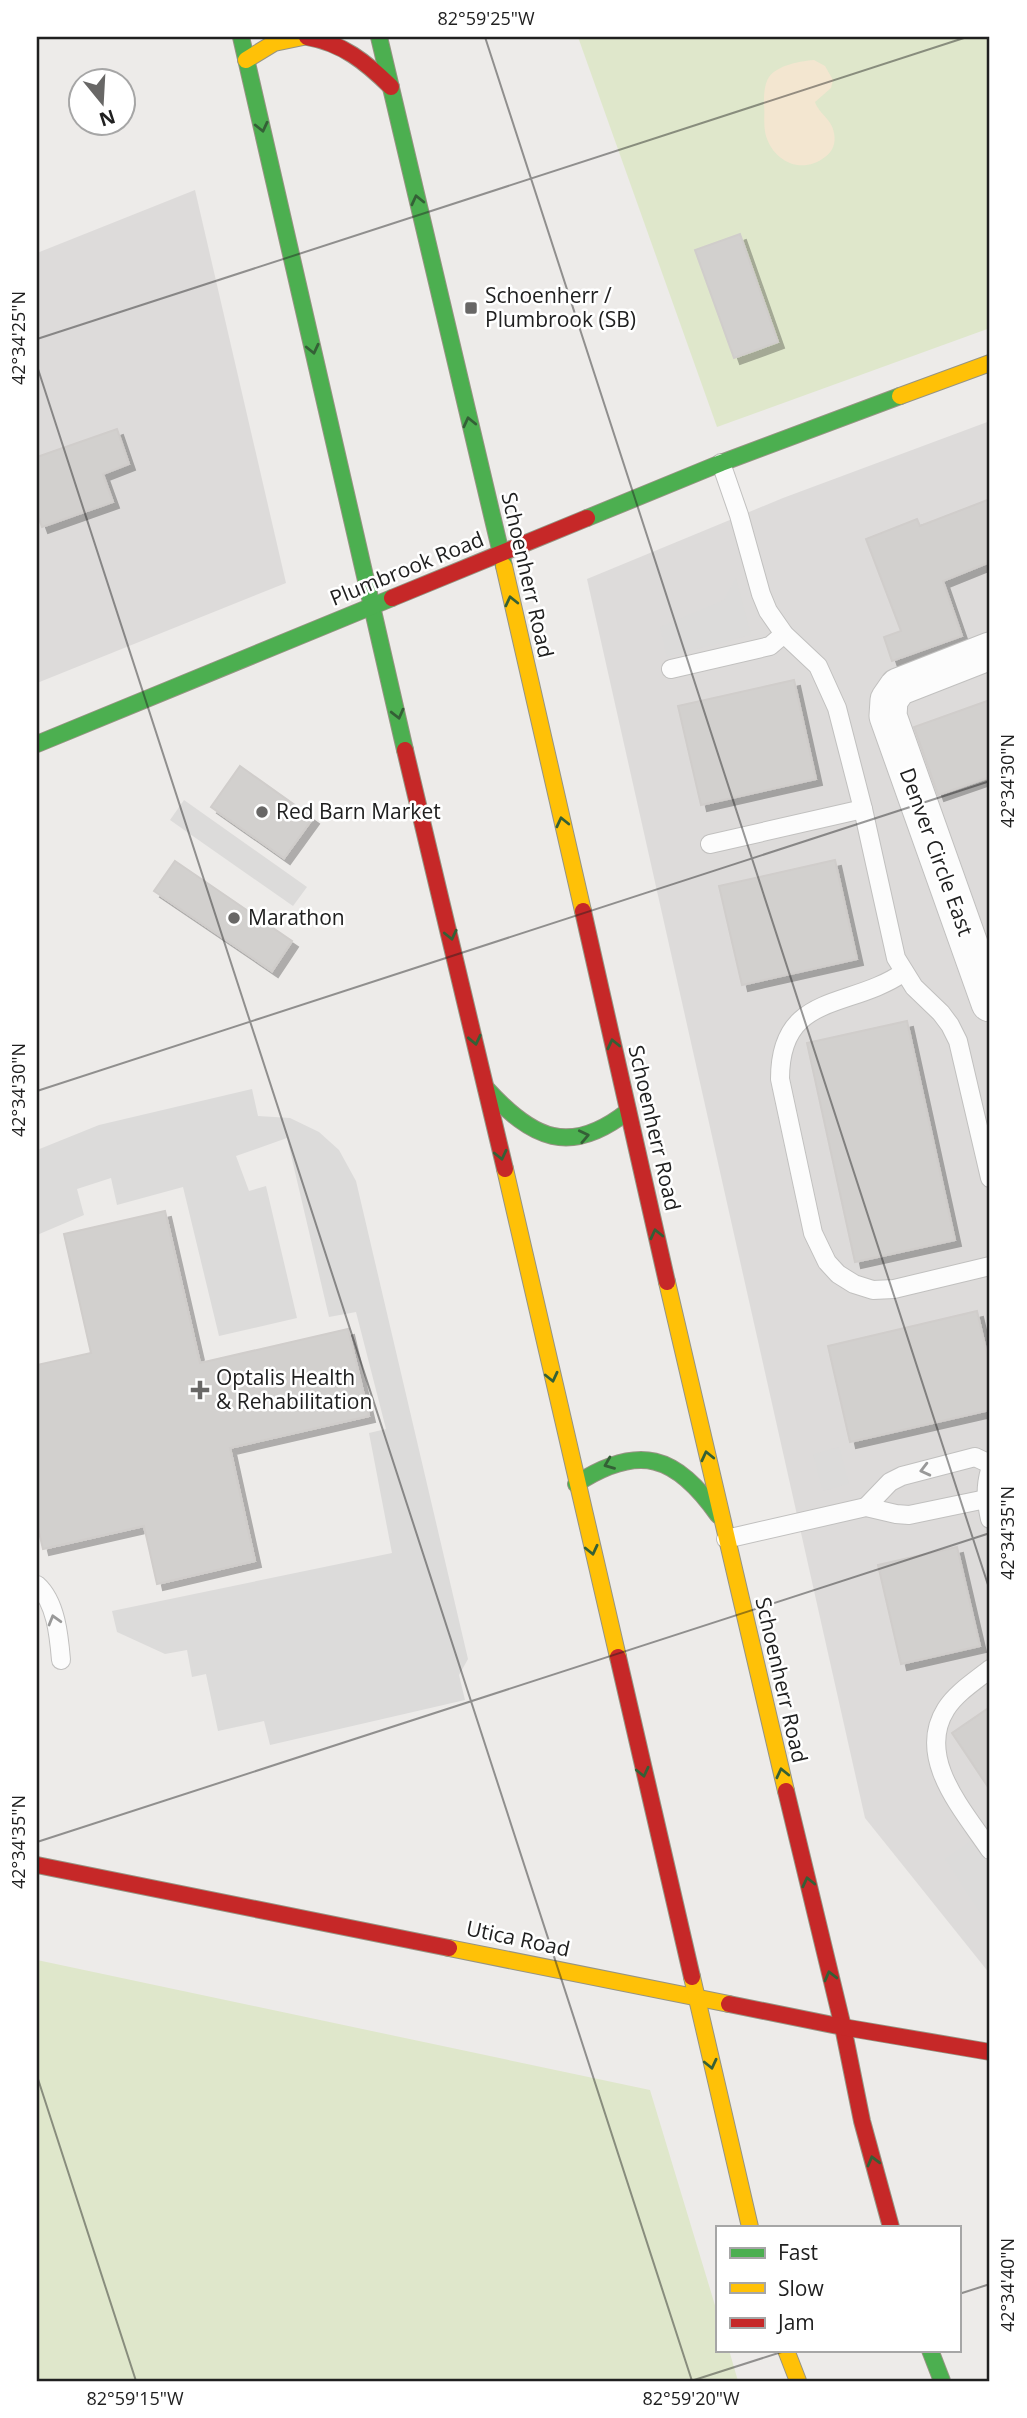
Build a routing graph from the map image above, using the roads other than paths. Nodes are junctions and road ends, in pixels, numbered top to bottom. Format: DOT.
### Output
graph roads {
  1 [pos="241,37"];
  2 [pos="304,37"];
  3 [pos="379,37"];
  4 [pos="246,60"];
  5 [pos="391,88"];
  6 [pos="990,363"];
  7 [pos="721,463"];
  8 [pos="500,554"];
  9 [pos="372,607"];
  10 [pos="784,634"];
  11 [pos="990,651"];
  12 [pos="671,669"];
  13 [pos="37,744"];
  14 [pos="863,808"];
  15 [pos="710,844"];
  16 [pos="904,972"];
  17 [pos="990,1003"];
  18 [pos="485,1088"];
  19 [pos="628,1111"];
  20 [pos="990,1178"];
  21 [pos="990,1266"];
  22 [pos="990,1464"];
  23 [pos="990,1470"];
  24 [pos="576,1484"];
  25 [pos="986,1499"];
  26 [pos="866,1507"];
  27 [pos="990,1519"];
  28 [pos="724,1531"];
  29 [pos="37,1585"];
  30 [pos="61,1660"];
  31 [pos="990,1669"];
  32 [pos="990,1850"];
  33 [pos="37,1865"];
  34 [pos="695,1998"];
  35 [pos="843,2027"];
  36 [pos="990,2052"];
  37 [pos="750,2226"];
  38 [pos="891,2226"];
  39 [pos="787,2352"];
  40 [pos="931,2352"];
  41 [pos="798,2381"];
  42 [pos="942,2381"];
  1 -- 4 [label="main road"];
  2 -- 4 [label="main road"];
  2 -- 5 [label="main road"];
  3 -- 5 [label="main road, Schoenherr Road"];
  4 -- 9 [label="main road, one-way"];
  8 -- 5 [label="main road, Schoenherr Road, one-way"];
  6 -- 7 [label="main road, Plumbrook Road"];
  7 -- 8 [label="main road, Plumbrook Road"];
  7 -- 10 [label="lane"];
  8 -- 9 [label="main road, Plumbrook Road"];
  19 -- 8 [label="main road, Schoenherr Road, one-way"];
  9 -- 13 [label="main road, Plumbrook Road"];
  9 -- 18 [label="main road, one-way"];
  10 -- 12 [label="lane"];
  10 -- 14 [label="lane"];
  11 -- 17 [label="street, Denver Circle East"];
  14 -- 15 [label="lane"];
  14 -- 16 [label="lane"];
  16 -- 20 [label="lane"];
  16 -- 21 [label="lane"];
  18 -- 19 [label="main road, one-way"];
  18 -- 24 [label="main road, one-way"];
  28 -- 19 [label="main road, Schoenherr Road, one-way"];
  22 -- 26 [label="lane, one-way"];
  23 -- 25 [label="lane"];
  28 -- 24 [label="main road, one-way"];
  24 -- 34 [label="main road, one-way"];
  25 -- 26 [label="lane"];
  25 -- 27 [label="lane"];
  26 -- 28 [label="lane"];
  35 -- 28 [label="main road, Schoenherr Road, one-way"];
  30 -- 29 [label="lane, one-way"];
  31 -- 32 [label="lane"];
  33 -- 34 [label="main road, Utica Road"];
  34 -- 35 [label="main road, Utica Road"];
  34 -- 37 [label="main road, one-way"];
  35 -- 36 [label="main road, Utica Road"];
  38 -- 35 [label="main road, Schoenherr Road, one-way"];
  39 -- 41 [label="main road"];
  40 -- 42 [label="main road"];
}
